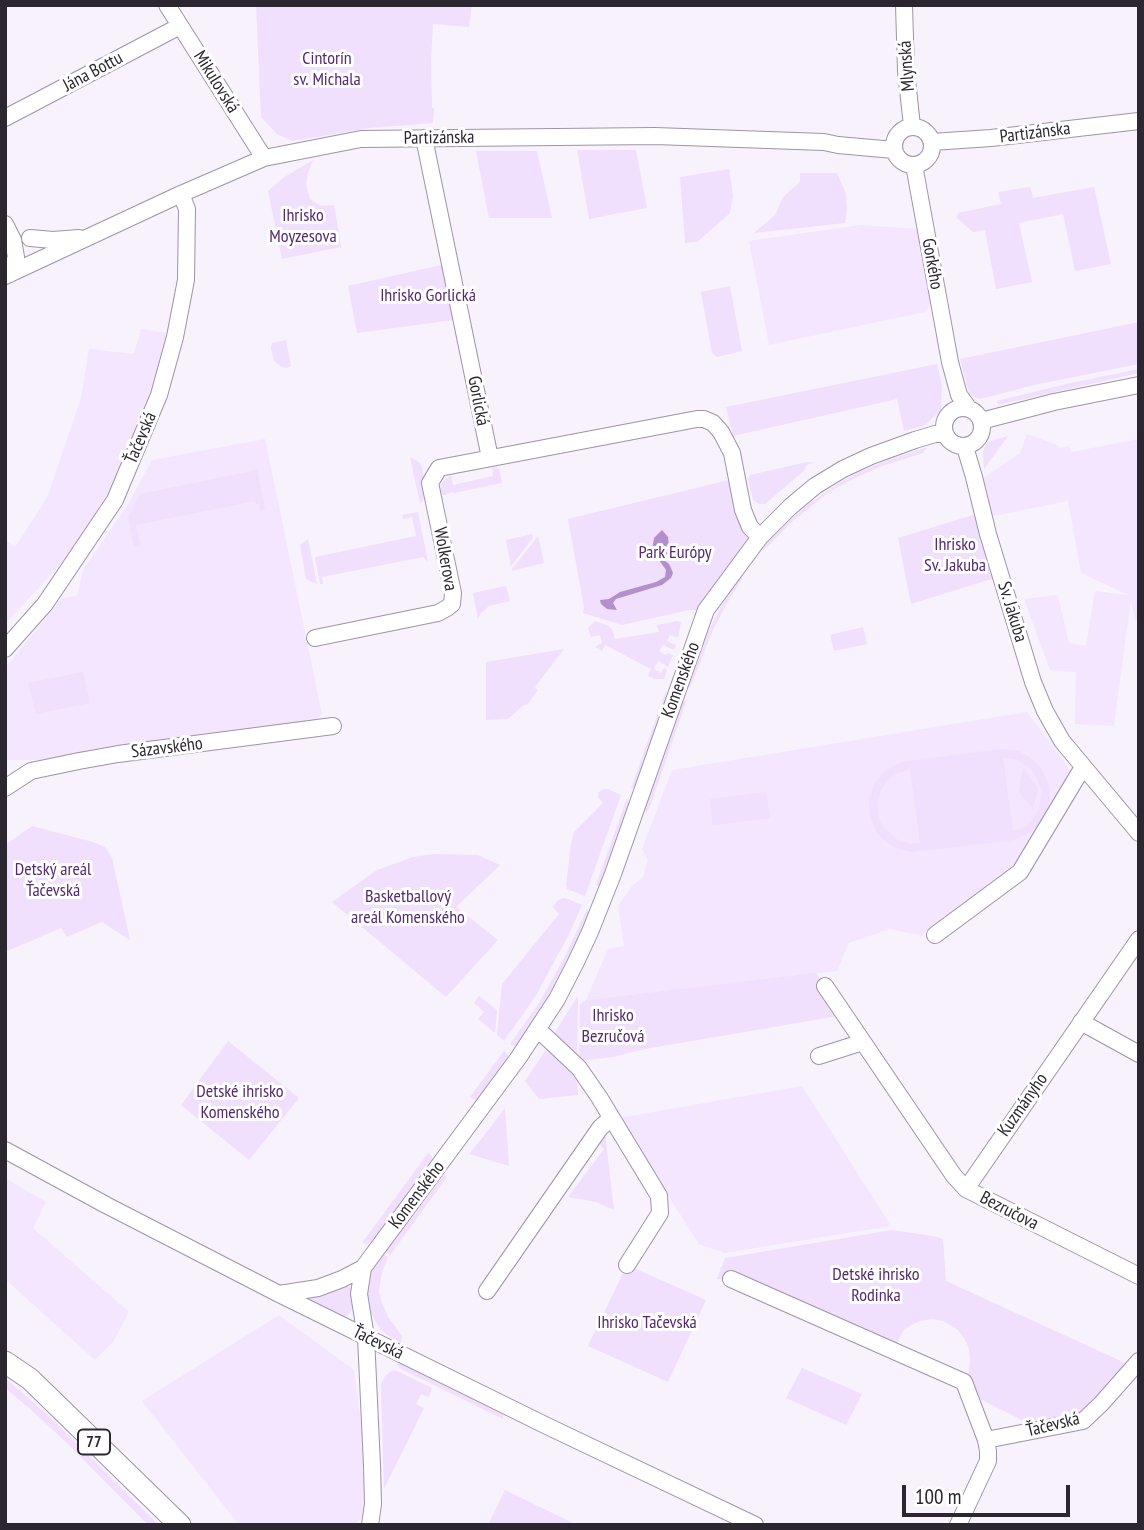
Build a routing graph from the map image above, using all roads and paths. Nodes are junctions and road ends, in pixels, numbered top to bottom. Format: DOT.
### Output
graph roads {
  1 [pos="167,5"];
  2 [pos="904,5"];
  3 [pos="180,26"];
  4 [pos="5,118"];
  5 [pos="1139,121"];
  6 [pos="912,126"];
  7 [pos="424,138"];
  8 [pos="932,142"];
  9 [pos="894,150"];
  10 [pos="264,158"];
  11 [pos="914,165"];
  12 [pos="181,194"];
  13 [pos="6,224"];
  14 [pos="92,237"];
  15 [pos="30,238"];
  16 [pos="36,262"];
  17 [pos="8,275"];
  18 [pos="950,362"];
  19 [pos="1139,385"];
  20 [pos="969,409"];
  21 [pos="950,412"];
  22 [pos="981,421"];
  23 [pos="944,434"];
  24 [pos="965,447"];
  25 [pos="490,458"];
  26 [pos="760,537"];
  27 [pos="315,638"];
  28 [pos="5,649"];
  29 [pos="333,726"];
  30 [pos="1083,767"];
  31 [pos="5,788"];
  32 [pos="1139,833"];
  33 [pos="935,935"];
  34 [pos="1139,939"];
  35 [pos="825,986"];
  36 [pos="1081,1022"];
  37 [pos="537,1031"];
  38 [pos="863,1042"];
  39 [pos="1139,1054"];
  40 [pos="819,1056"];
  41 [pos="611,1118"];
  42 [pos="5,1150"];
  43 [pos="966,1189"];
  44 [pos="627,1265"];
  45 [pos="363,1268"];
  46 [pos="1139,1276"];
  47 [pos="731,1279"];
  48 [pos="487,1291"];
  49 [pos="279,1294"];
  50 [pos="366,1337"];
  51 [pos="1139,1361"];
  52 [pos="5,1362"];
  53 [pos="986,1440"];
  54 [pos="180,1525"];
  55 [pos="370,1525"];
  56 [pos="755,1525"];
  57 [pos="958,1525"];
  1 -- 3 [label="street, Mikulovská"];
  2 -- 6 [label="street, Mlynská"];
  3 -- 4 [label="street, Jána Bottu"];
  3 -- 10 [label="street, Mikulovská"];
  5 -- 8 [label="street, Partizánska"];
  6 -- 8 [label="street"];
  6 -- 9 [label="street"];
  7 -- 9 [label="street, Partizánska"];
  7 -- 10 [label="street, Partizánska"];
  7 -- 25 [label="street, Gorlická"];
  8 -- 11 [label="street"];
  9 -- 11 [label="street"];
  10 -- 12 [label="street, Partizánska"];
  11 -- 18 [label="street, Gorkého"];
  12 -- 14 [label="street, Partizánska"];
  12 -- 28 [label="street, Ťačevská"];
  13 -- 15 [label="street"];
  13 -- 17 [label="street"];
  14 -- 15 [label="street"];
  14 -- 16 [label="street, Partizánska"];
  15 -- 16 [label="street"];
  16 -- 17 [label="street, Partizánska"];
  18 -- 20 [label="street, Gorkého"];
  18 -- 21 [label="street, Gorkého"];
  19 -- 22 [label="street"];
  20 -- 21 [label="street"];
  20 -- 22 [label="street"];
  21 -- 23 [label="street"];
  22 -- 24 [label="street"];
  23 -- 24 [label="street"];
  23 -- 26 [label="street, Komenského"];
  24 -- 30 [label="street, Sv. Jakuba"];
  25 -- 26 [label="street"];
  25 -- 27 [label="street, Wolkerova"];
  26 -- 37 [label="street, Komenského"];
  29 -- 31 [label="street, Sázavského"];
  30 -- 32 [label="street, Sv. Jakuba"];
  30 -- 33 [label="street"];
  34 -- 36 [label="street, Kuzmányho"];
  35 -- 38 [label="street, Bezručova"];
  36 -- 39 [label="street"];
  36 -- 43 [label="street, Kuzmányho"];
  37 -- 41 [label="street"];
  37 -- 45 [label="street, Komenského"];
  38 -- 40 [label="street"];
  38 -- 43 [label="street, Bezručova"];
  41 -- 44 [label="street"];
  41 -- 48 [label="street"];
  42 -- 49 [label="street, Ťačevská"];
  43 -- 46 [label="street, Bezručova"];
  45 -- 49 [label="street"];
  45 -- 50 [label="street"];
  47 -- 53 [label="street"];
  49 -- 50 [label="street, Ťačevská"];
  50 -- 55 [label="street"];
  50 -- 56 [label="street, Ťačevská"];
  51 -- 53 [label="street, Ťačevská"];
  52 -- 54 [label="main road, 77"];
  53 -- 57 [label="street"];
}
